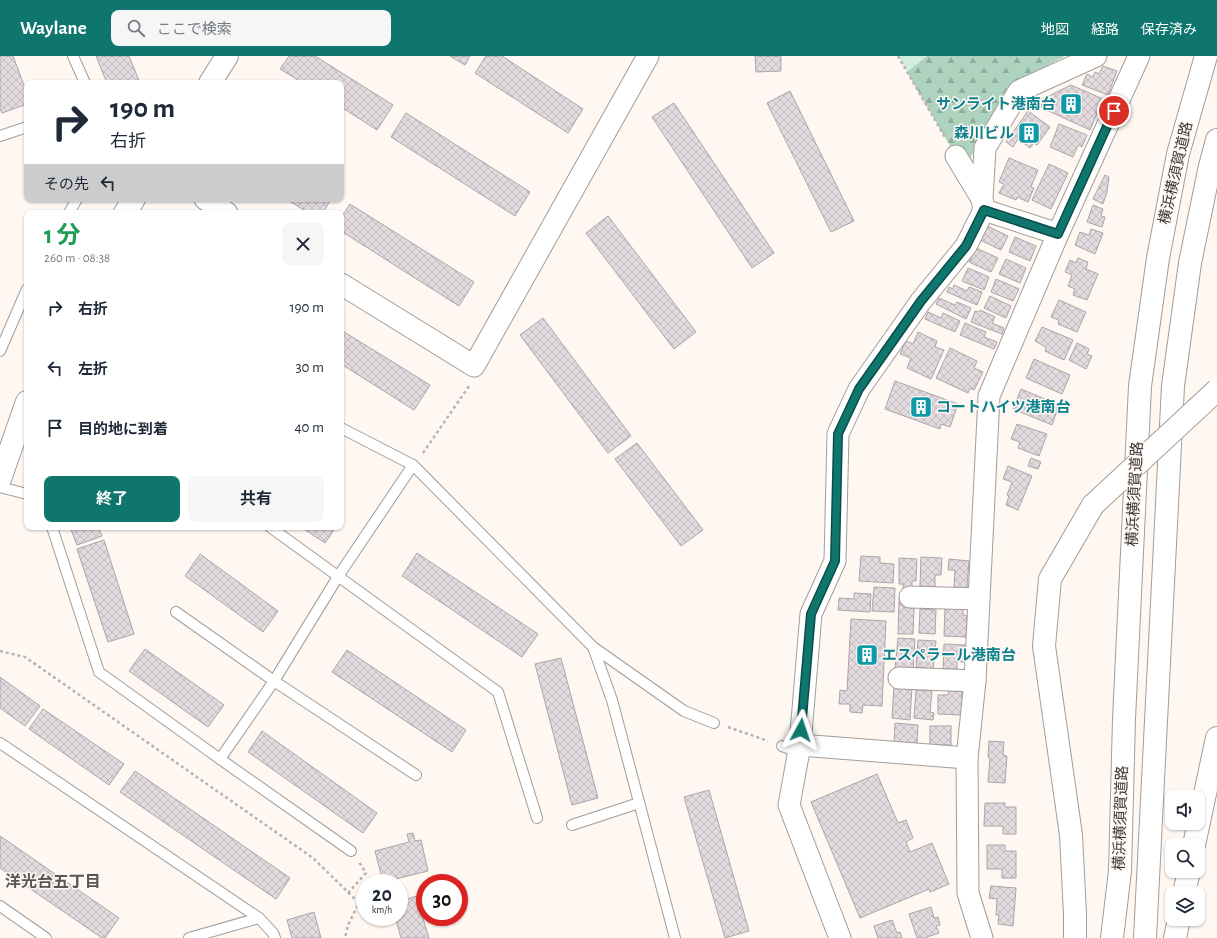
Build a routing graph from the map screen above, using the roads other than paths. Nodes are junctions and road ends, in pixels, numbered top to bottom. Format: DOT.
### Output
graph roads {
  1 [pos="73,56"];
  2 [pos="227,56"];
  3 [pos="648,56"];
  4 [pos="1096,56"];
  5 [pos="1139,56"];
  6 [pos="1206,56"];
  7 [pos="84,80"];
  8 [pos="212,80"];
  9 [pos="24,128"];
  10 [pos="0,136"];
  11 [pos="1217,140"];
  12 [pos="956,156"];
  13 [pos="210,202"];
  14 [pos="983,204"];
  15 [pos="222,210"];
  16 [pos="1058,234"];
  17 [pos="344,286"];
  18 [pos="24,296"];
  19 [pos="0,351"];
  20 [pos="1217,390"];
  21 [pos="24,408"];
  22 [pos="344,429"];
  23 [pos="6,445"];
  24 [pos="416,462"];
  25 [pos="0,479"];
  26 [pos="0,486"];
  27 [pos="24,493"];
  28 [pos="53,530"];
  29 [pos="274,530"];
  30 [pos="339,575"];
  31 [pos="910,597"];
  32 [pos="979,599"];
  33 [pos="176,612"];
  34 [pos="593,647"];
  35 [pos="900,678"];
  36 [pos="274,681"];
  37 [pos="975,681"];
  38 [pos="714,723"];
  39 [pos="1217,738"];
  40 [pos="0,742"];
  41 [pos="794,747"];
  42 [pos="967,758"];
  43 [pos="220,759"];
  44 [pos="416,775"];
  45 [pos="639,803"];
  46 [pos="537,818"];
  47 [pos="572,825"];
  48 [pos="1196,838"];
  49 [pos="351,851"];
  50 [pos="0,906"];
  51 [pos="259,918"];
  52 [pos="1178,926"];
  53 [pos="46,938"];
  54 [pos="189,938"];
  55 [pos="275,938"];
  56 [pos="675,938"];
  57 [pos="840,938"];
  58 [pos="982,938"];
  59 [pos="1075,938"];
  60 [pos="1112,938"];
  61 [pos="1145,938"];
  62 [pos="1175,938"];
  1 -- 7 [label="lane"];
  2 -- 8 [label="main road"];
  3 -- 17 [label="street"];
  4 -- 14 [label="street"];
  5 -- 16 [label="street"];
  6 -- 60 [label="main road, 横浜横須賀道路"];
  9 -- 10 [label="lane"];
  11 -- 61 [label="main road, 横浜横須賀道路"];
  12 -- 14 [label="street"];
  13 -- 15 [label="street"];
  14 -- 16 [label="street"];
  14 -- 41 [label="street"];
  16 -- 32 [label="street"];
  18 -- 19 [label="lane"];
  20 -- 59 [label="main road, bridge"];
  21 -- 23 [label="main road"];
  22 -- 24 [label="lane"];
  23 -- 25 [label="main road"];
  24 -- 30 [label="lane"];
  24 -- 34 [label="lane"];
  26 -- 27 [label="lane"];
  28 -- 43 [label="lane"];
  29 -- 30 [label="lane"];
  30 -- 36 [label="lane"];
  30 -- 46 [label="lane"];
  31 -- 32 [label="street"];
  32 -- 37 [label="street"];
  33 -- 36 [label="lane"];
  34 -- 38 [label="lane"];
  34 -- 45 [label="lane"];
  35 -- 37 [label="street"];
  36 -- 43 [label="lane"];
  36 -- 44 [label="lane"];
  37 -- 42 [label="street"];
  39 -- 48 [label="main road"];
  40 -- 51 [label="lane"];
  41 -- 42 [label="street"];
  41 -- 57 [label="street"];
  42 -- 58 [label="street"];
  43 -- 49 [label="lane"];
  45 -- 47 [label="lane"];
  45 -- 56 [label="lane"];
  50 -- 53 [label="lane"];
  51 -- 54 [label="lane"];
  51 -- 55 [label="lane"];
  52 -- 62 [label="main road"];
}
